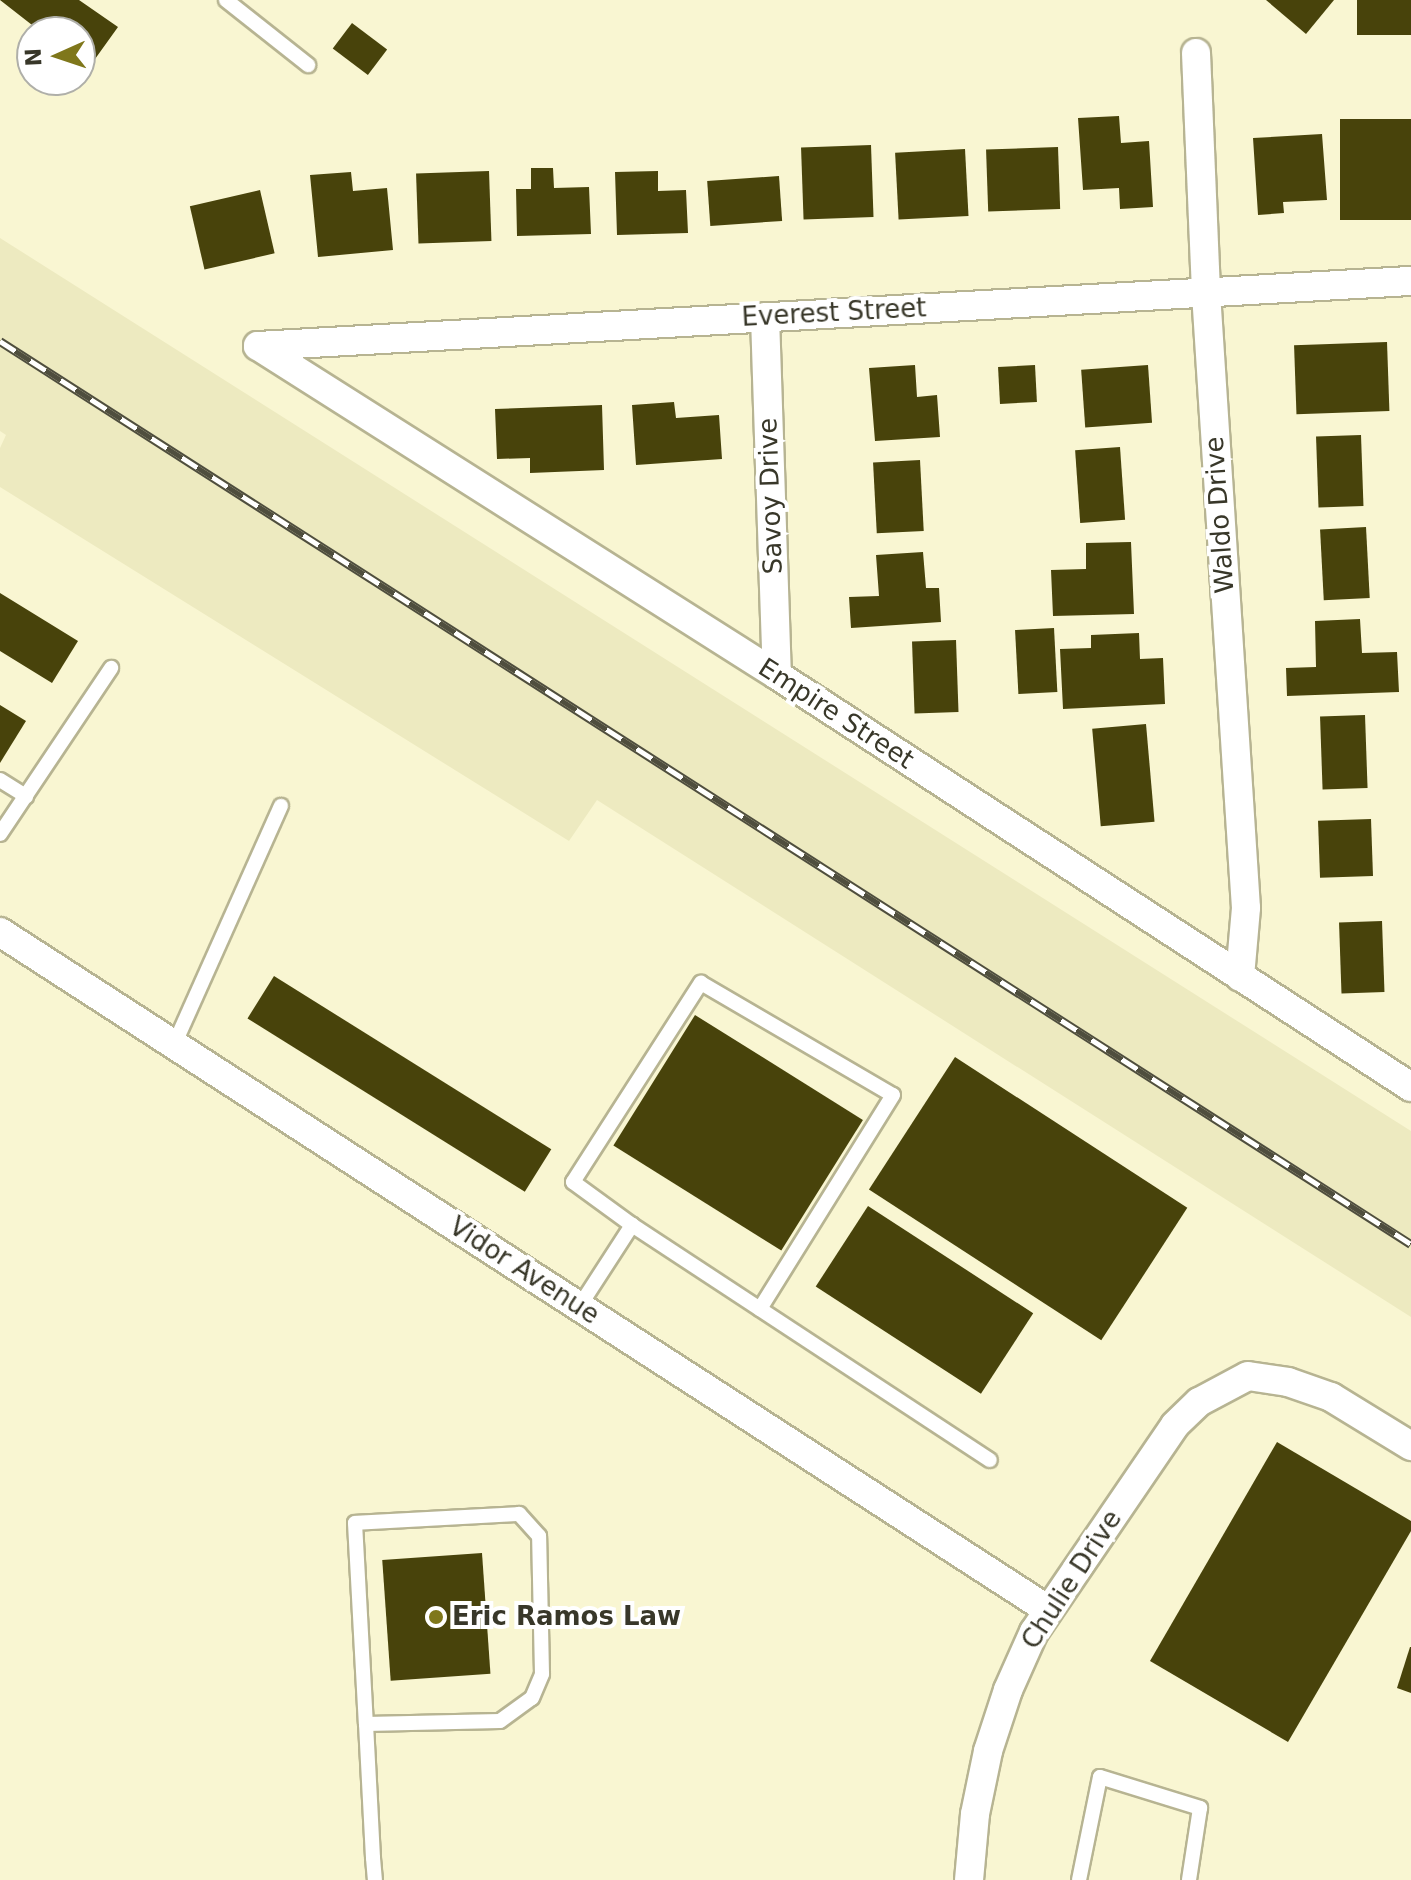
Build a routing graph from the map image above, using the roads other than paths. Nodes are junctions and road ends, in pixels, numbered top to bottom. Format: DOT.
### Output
graph roads {
  1 [pos="226,0"];
  2 [pos="1196,53"];
  3 [pos="308,65"];
  4 [pos="1411,281"];
  5 [pos="1206,293"];
  6 [pos="765,317"];
  7 [pos="258,346"];
  8 [pos="111,668"];
  9 [pos="777,675"];
  10 [pos="0,780"];
  11 [pos="26,796"];
  12 [pos="281,806"];
  13 [pos="0,834"];
  14 [pos="0,932"];
  15 [pos="1240,977"];
  16 [pos="174,1045"];
  17 [pos="1411,1087"];
  18 [pos="632,1225"];
  19 [pos="579,1307"];
  20 [pos="760,1309"];
  21 [pos="1411,1446"];
  22 [pos="990,1460"];
  23 [pos="1047,1609"];
  24 [pos="366,1724"];
  25 [pos="375,1880"];
  26 [pos="969,1880"];
  27 [pos="1079,1880"];
  28 [pos="1189,1880"];
  1 -- 3 [label="lane"];
  2 -- 5 [label="street, Waldo Drive"];
  4 -- 5 [label="street, Everest Street"];
  5 -- 6 [label="street, Everest Street"];
  5 -- 15 [label="street, Waldo Drive"];
  6 -- 7 [label="street, Everest Street"];
  6 -- 9 [label="street, Savoy Drive"];
  7 -- 9 [label="street, Empire Street"];
  8 -- 11 [label="lane"];
  9 -- 15 [label="street, Empire Street"];
  10 -- 11 [label="lane"];
  11 -- 13 [label="lane"];
  12 -- 16 [label="lane"];
  14 -- 16 [label="street, Vidor Avenue"];
  15 -- 17 [label="street, Empire Street"];
  16 -- 19 [label="street, Vidor Avenue"];
  18 -- 19 [label="lane"];
  18 -- 20 [label="lane"];
  18 -- 20 [label="lane"];
  19 -- 23 [label="street, Vidor Avenue"];
  20 -- 22 [label="lane"];
  21 -- 23 [label="street, Chulie Drive"];
  23 -- 26 [label="street, Chulie Drive"];
  24 -- 24 [label="lane"];
  24 -- 25 [label="lane"];
  27 -- 28 [label="lane"];
}
